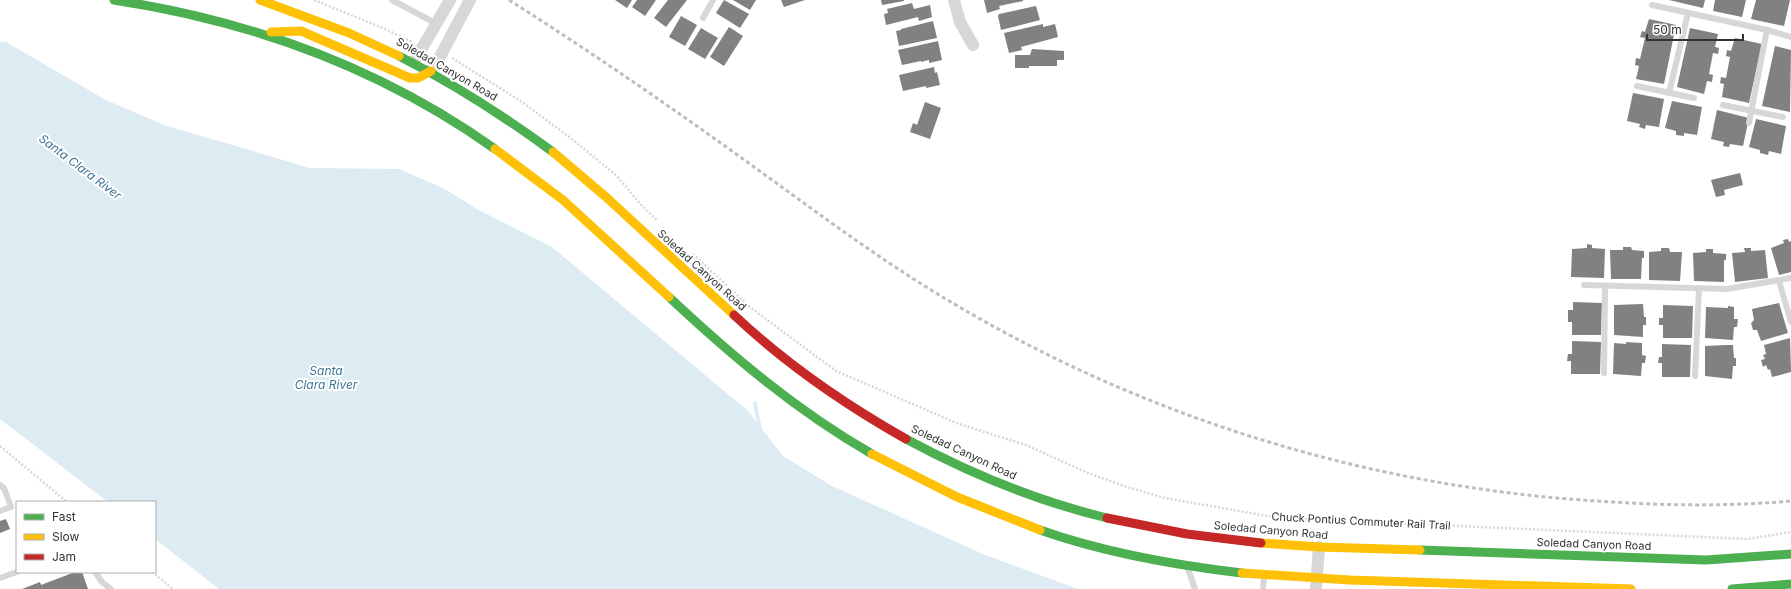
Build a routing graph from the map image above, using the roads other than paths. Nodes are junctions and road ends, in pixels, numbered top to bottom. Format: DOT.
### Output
graph roads {
  1 [pos="114,0"];
  2 [pos="260,0"];
  3 [pos="392,0"];
  4 [pos="450,0"];
  5 [pos="470,0"];
  6 [pos="713,0"];
  7 [pos="954,0"];
  8 [pos="1652,5"];
  9 [pos="1688,13"];
  10 [pos="703,18"];
  11 [pos="437,24"];
  12 [pos="1767,30"];
  13 [pos="260,32"];
  14 [pos="1791,37"];
  15 [pos="973,45"];
  16 [pos="414,62"];
  17 [pos="431,71"];
  18 [pos="1637,86"];
  19 [pos="1669,93"];
  20 [pos="1694,98"];
  21 [pos="1723,105"];
  22 [pos="1752,111"];
  23 [pos="1783,117"];
  24 [pos="1749,123"];
  25 [pos="1791,278"];
  26 [pos="1779,281"];
  27 [pos="1584,285"];
  28 [pos="1605,286"];
  29 [pos="1699,288"];
  30 [pos="1791,322"];
  31 [pos="1604,373"];
  32 [pos="1695,376"];
  33 [pos="0,485"];
  34 [pos="0,511"];
  35 [pos="1319,547"];
  36 [pos="1791,554"];
  37 [pos="1186,566"];
  38 [pos="16,572"];
  39 [pos="96,573"];
  40 [pos="1264,575"];
  41 [pos="0,578"];
  42 [pos="1316,584"];
  43 [pos="1791,584"];
  44 [pos="111,589"];
  45 [pos="1195,589"];
  46 [pos="1263,589"];
  47 [pos="1631,589"];
  48 [pos="1732,589"];
  1 -- 13 [label="main road"];
  2 -- 16 [label="main road, Soledad Canyon Road"];
  3 -- 11 [label="lane"];
  4 -- 11 [label="street"];
  5 -- 17 [label="street"];
  6 -- 10 [label="lane"];
  7 -- 15 [label="street"];
  8 -- 9 [label="lane"];
  9 -- 12 [label="lane"];
  9 -- 19 [label="lane"];
  11 -- 16 [label="street"];
  12 -- 14 [label="lane"];
  12 -- 22 [label="lane"];
  13 -- 17 [label="main road"];
  13 -- 37 [label="main road"];
  16 -- 17 [label="main road, Soledad Canyon Road"];
  17 -- 35 [label="main road, Soledad Canyon Road"];
  18 -- 19 [label="lane"];
  19 -- 20 [label="lane"];
  21 -- 22 [label="lane"];
  22 -- 23 [label="lane"];
  22 -- 24 [label="lane"];
  25 -- 26 [label="lane"];
  26 -- 29 [label="lane"];
  26 -- 30 [label="lane"];
  27 -- 28 [label="lane"];
  28 -- 29 [label="lane"];
  28 -- 31 [label="lane"];
  29 -- 32 [label="lane"];
  33 -- 34 [label="lane"];
  35 -- 36 [label="main road, Soledad Canyon Road"];
  35 -- 42 [label="street"];
  37 -- 40 [label="main road"];
  37 -- 45 [label="lane"];
  38 -- 41 [label="lane"];
  39 -- 44 [label="lane"];
  40 -- 42 [label="main road"];
  40 -- 46 [label="lane"];
  42 -- 47 [label="main road"];
  43 -- 48 [label="main road"];
}
